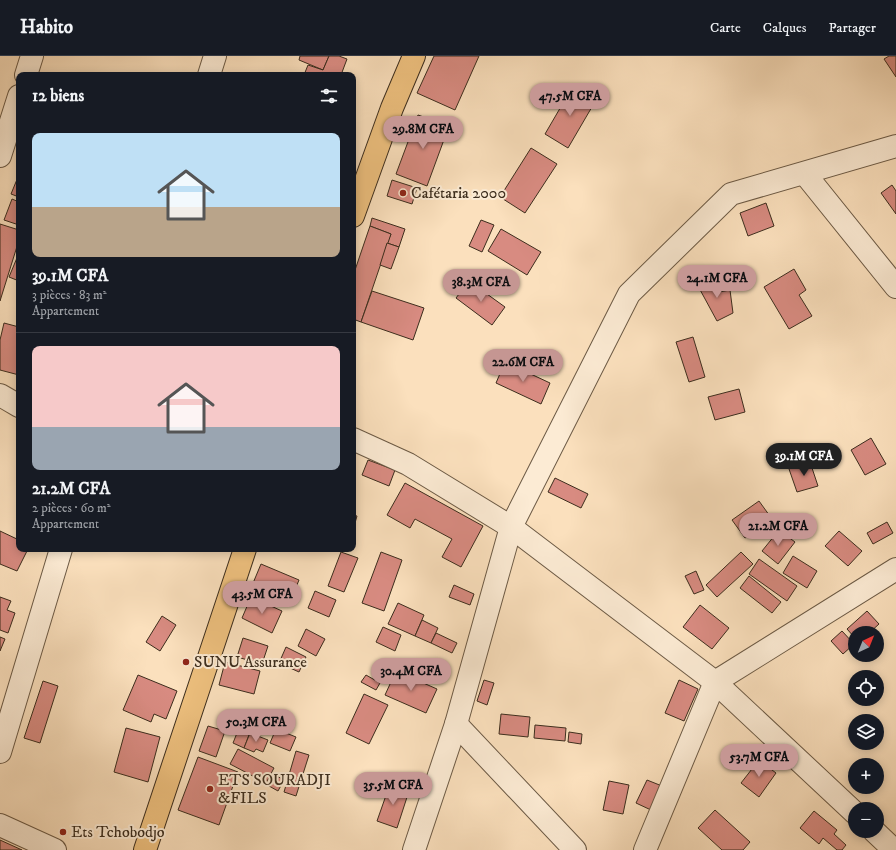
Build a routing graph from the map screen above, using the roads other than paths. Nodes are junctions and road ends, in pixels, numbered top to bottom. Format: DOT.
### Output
graph roads {
  1 [pos="32,56"];
  2 [pos="215,56"];
  3 [pos="414,56"];
  4 [pos="27,72"];
  5 [pos="210,72"];
  6 [pos="16,105"];
  7 [pos="896,146"];
  8 [pos="0,156"];
  9 [pos="805,174"];
  10 [pos="356,208"];
  11 [pos="896,287"];
  12 [pos="0,395"];
  13 [pos="16,404"];
  14 [pos="356,440"];
  15 [pos="511,527"];
  16 [pos="60,552"];
  17 [pos="244,552"];
  18 [pos="896,569"];
  19 [pos="715,682"];
  20 [pos="456,724"];
  21 [pos="0,752"];
  22 [pos="848,807"];
  23 [pos="0,825"];
  24 [pos="881,838"];
  25 [pos="55,850"];
  26 [pos="145,850"];
  27 [pos="414,850"];
  28 [pos="575,850"];
  29 [pos="645,850"];
  30 [pos="894,850"];
  1 -- 4 [label="street"];
  2 -- 5 [label="street"];
  3 -- 10 [label="highway"];
  6 -- 8 [label="street"];
  7 -- 9 [label="street"];
  9 -- 11 [label="street"];
  9 -- 15 [label="street"];
  12 -- 13 [label="street"];
  14 -- 15 [label="street"];
  15 -- 19 [label="street"];
  15 -- 20 [label="street"];
  16 -- 21 [label="street"];
  17 -- 26 [label="highway"];
  18 -- 19 [label="street"];
  19 -- 22 [label="street"];
  19 -- 29 [label="street"];
  20 -- 27 [label="street"];
  20 -- 28 [label="street"];
  23 -- 25 [label="street"];
  24 -- 30 [label="street"];
}
